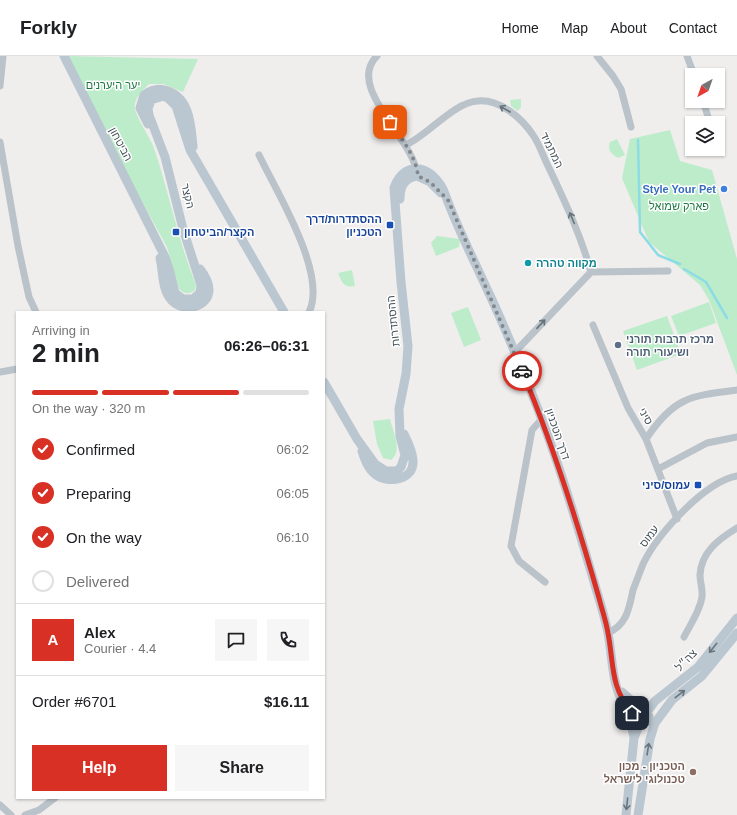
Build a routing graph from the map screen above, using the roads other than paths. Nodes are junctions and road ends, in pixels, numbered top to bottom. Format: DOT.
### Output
graph roads {
  1 [pos="4,56"];
  2 [pos="64,56"];
  3 [pos="377,56"];
  4 [pos="598,56"];
  5 [pos="687,56"];
  6 [pos="691,68"];
  7 [pos="0,86"];
  8 [pos="631,127"];
  9 [pos="0,142"];
  10 [pos="406,146"];
  11 [pos="259,155"];
  12 [pos="417,172"];
  13 [pos="668,271"];
  14 [pos="591,272"];
  15 [pos="192,303"];
  16 [pos="36,311"];
  17 [pos="283,311"];
  18 [pos="309,311"];
  19 [pos="593,325"];
  20 [pos="514,353"];
  21 [pos="16,369"];
  22 [pos="0,372"];
  23 [pos="325,384"];
  24 [pos="737,390"];
  25 [pos="541,420"];
  26 [pos="737,436"];
  27 [pos="646,439"];
  28 [pos="658,469"];
  29 [pos="737,476"];
  30 [pos="677,519"];
  31 [pos="737,528"];
  32 [pos="545,582"];
  33 [pos="737,618"];
  34 [pos="608,633"];
  35 [pos="737,633"];
  36 [pos="684,637"];
  37 [pos="655,701"];
  38 [pos="630,705"];
  39 [pos="644,716"];
  40 [pos="656,723"];
  41 [pos="634,738"];
  42 [pos="54,799"];
  43 [pos="0,805"];
  44 [pos="37,812"];
  45 [pos="11,814"];
  46 [pos="25,815"];
  47 [pos="626,815"];
  48 [pos="638,815"];
  1 -- 7 [label="street"];
  2 -- 15 [label="street, הביטחון"];
  3 -- 10 [label="street"];
  4 -- 8 [label="street"];
  5 -- 6 [label="street"];
  9 -- 16 [label="street"];
  10 -- 12 [label="street"];
  14 -- 10 [label="street, המתמיד, one-way"];
  11 -- 18 [label="street"];
  12 -- 20 [label="street, דרך הטכניון"];
  12 -- 23 [label="street, ההסתדרות"];
  13 -- 14 [label="street"];
  20 -- 14 [label="street, one-way"];
  15 -- 17 [label="street, הקצר"];
  19 -- 27 [label="street, סיני"];
  20 -- 25 [label="street, דרך הטכניון"];
  21 -- 22 [label="street"];
  24 -- 27 [label="street"];
  25 -- 32 [label="street"];
  25 -- 34 [label="street, דרך הטכניון"];
  26 -- 28 [label="street"];
  27 -- 28 [label="street, סיני"];
  28 -- 30 [label="street, סיני"];
  29 -- 30 [label="street, עמוס"];
  30 -- 34 [label="street, עמוס"];
  31 -- 36 [label="street"];
  33 -- 37 [label="street, צה״ל, one-way"];
  34 -- 38 [label="street, דרך הטכניון"];
  40 -- 35 [label="street, צה״ל, one-way"];
  37 -- 38 [label="street"];
  37 -- 39 [label="street, צה״ל"];
  38 -- 39 [label="street, דרך הטכניון"];
  38 -- 41 [label="street"];
  39 -- 40 [label="street, דרך הטכניון"];
  39 -- 41 [label="street, צה״ל"];
  48 -- 40 [label="street, צה״ל, one-way"];
  41 -- 47 [label="street, one-way"];
  42 -- 44 [label="street"];
  43 -- 45 [label="street"];
  44 -- 46 [label="street"];
}
